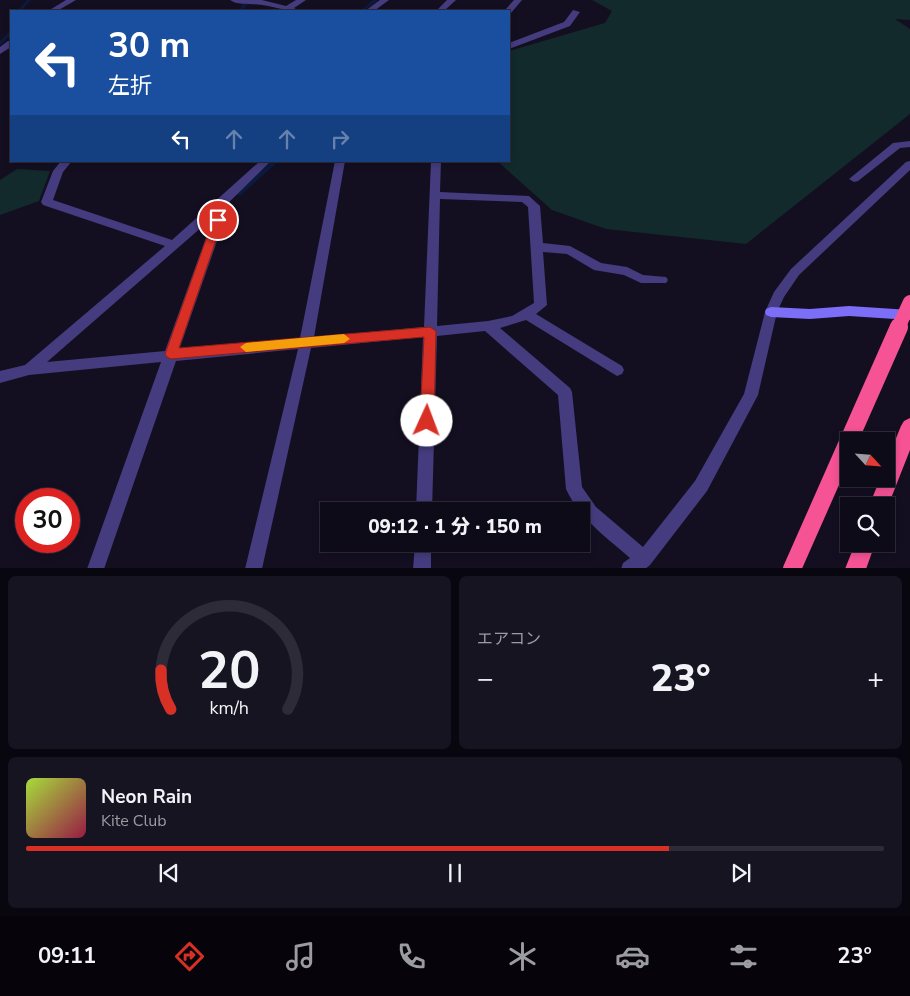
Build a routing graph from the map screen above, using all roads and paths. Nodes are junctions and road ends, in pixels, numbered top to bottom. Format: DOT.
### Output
graph roads {
  1 [pos="72,0"];
  2 [pos="234,0"];
  3 [pos="243,0"];
  4 [pos="302,0"];
  5 [pos="385,0"];
  6 [pos="452,0"];
  7 [pos="518,0"];
  8 [pos="54,10"];
  9 [pos="291,10"];
  10 [pos="371,10"];
  11 [pos="441,10"];
  12 [pos="509,10"];
  13 [pos="576,12"];
  14 [pos="510,46"];
  15 [pos="910,144"];
  16 [pos="68,162"];
  17 [pos="265,162"];
  18 [pos="340,162"];
  19 [pos="436,162"];
  20 [pos="910,164"];
  21 [pos="854,179"];
  22 [pos="435,195"];
  23 [pos="213,211"];
  24 [pos="172,244"];
  25 [pos="538,247"];
  26 [pos="662,280"];
  27 [pos="910,302"];
  28 [pos="771,312"];
  29 [pos="526,314"];
  30 [pos="910,316"];
  31 [pos="488,326"];
  32 [pos="430,331"];
  33 [pos="306,342"];
  34 [pos="171,354"];
  35 [pos="29,369"];
  36 [pos="617,370"];
  37 [pos="0,377"];
  38 [pos="910,426"];
  39 [pos="882,497"];
  40 [pos="424,502"];
  41 [pos="423,552"];
  42 [pos="862,552"];
  43 [pos="644,559"];
  44 [pos="95,568"];
  45 [pos="253,568"];
  46 [pos="422,568"];
  47 [pos="629,568"];
  48 [pos="792,568"];
  49 [pos="855,568"];
  1 -- 8 [label="street"];
  2 -- 3 [label="street"];
  3 -- 9 [label="street"];
  4 -- 9 [label="street"];
  5 -- 10 [label="street"];
  6 -- 11 [label="street"];
  7 -- 12 [label="street"];
  13 -- 14 [label="street"];
  15 -- 21 [label="street"];
  16 -- 24 [label="street"];
  17 -- 23 [label="street"];
  18 -- 33 [label="street"];
  19 -- 22 [label="street"];
  20 -- 28 [label="street"];
  22 -- 25 [label="street"];
  22 -- 32 [label="street"];
  23 -- 24 [label="street"];
  23 -- 34 [label="street"];
  24 -- 35 [label="street"];
  25 -- 26 [label="street"];
  25 -- 29 [label="street"];
  27 -- 48 [label="highway, bridge"];
  28 -- 30 [label="street"];
  28 -- 43 [label="street"];
  29 -- 31 [label="street"];
  29 -- 36 [label="street"];
  31 -- 32 [label="street"];
  31 -- 43 [label="street"];
  32 -- 33 [label="street"];
  32 -- 40 [label="street"];
  33 -- 34 [label="street"];
  33 -- 45 [label="street"];
  34 -- 35 [label="street"];
  34 -- 44 [label="street"];
  35 -- 37 [label="street"];
  38 -- 39 [label="highway"];
  41 -- 46 [label="street"];
  42 -- 49 [label="highway"];
  43 -- 47 [label="street"];
}
